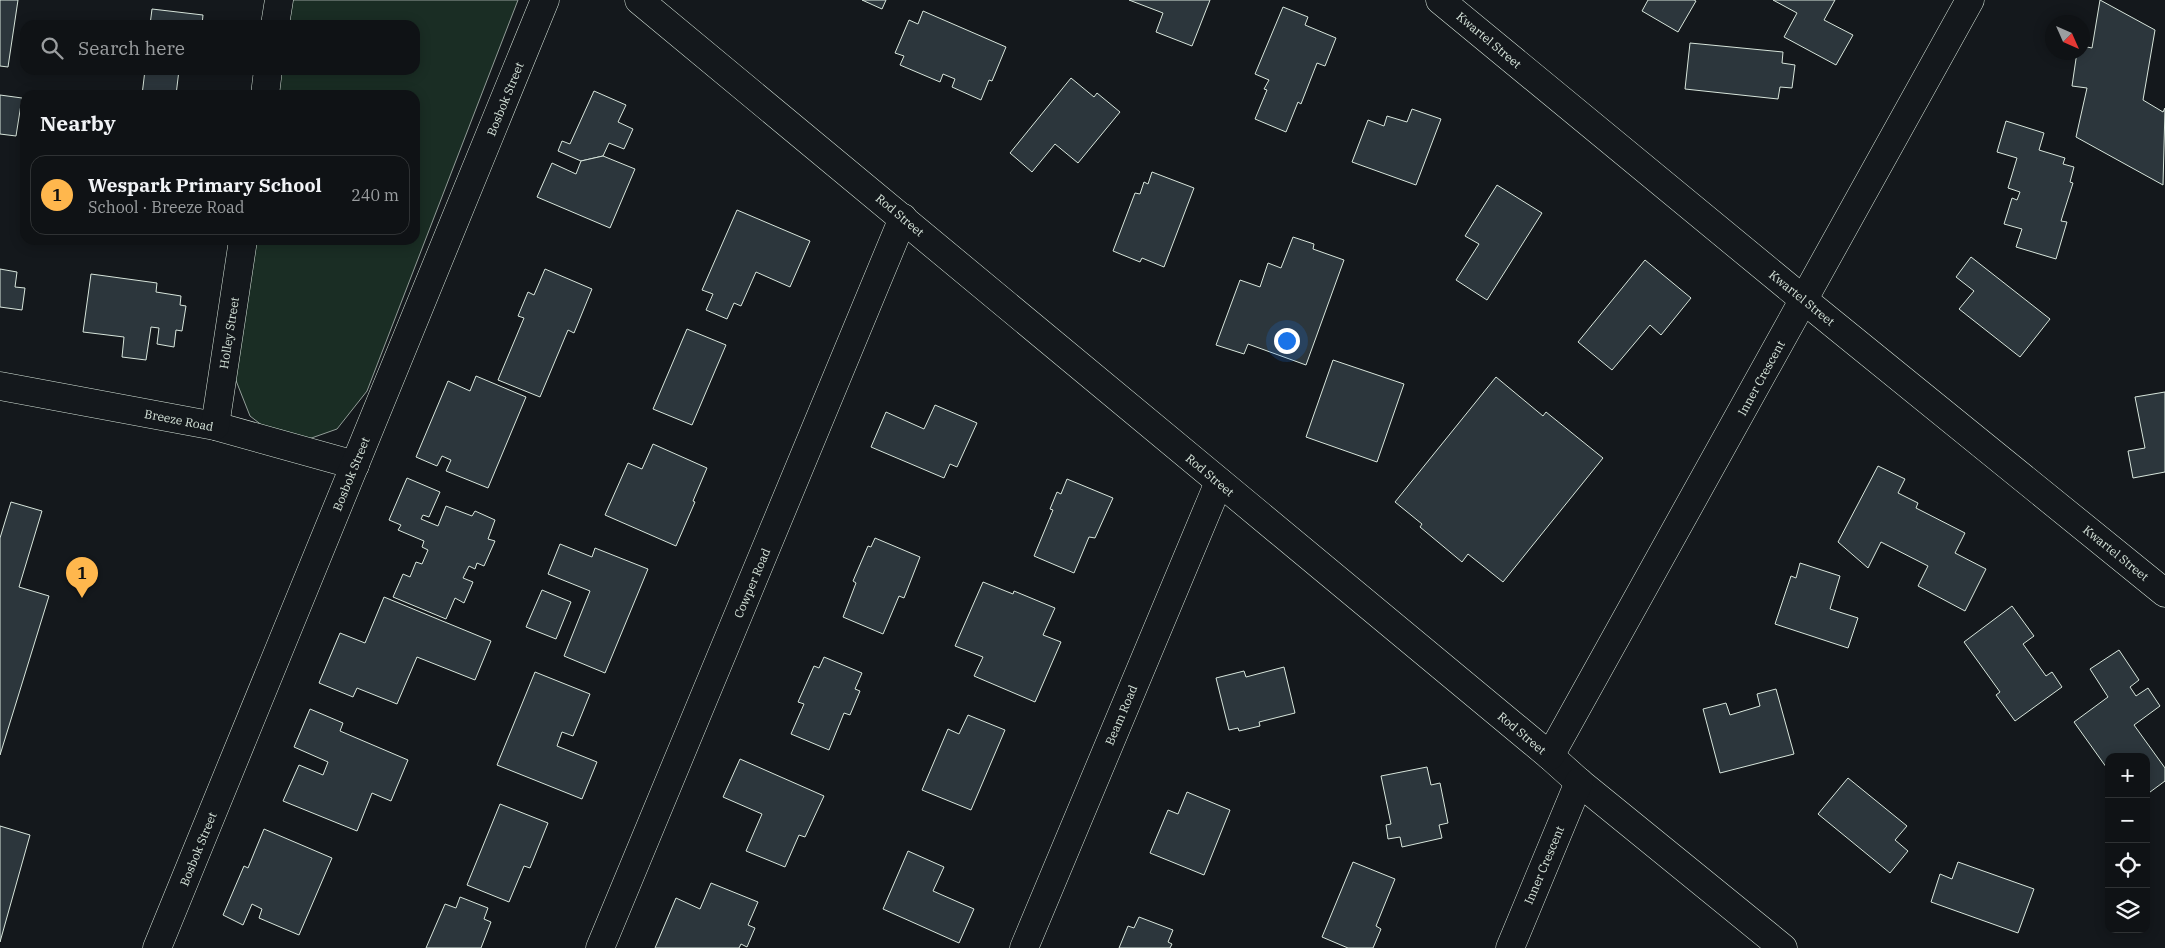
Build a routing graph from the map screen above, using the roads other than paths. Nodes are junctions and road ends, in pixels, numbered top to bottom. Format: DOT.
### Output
graph roads {
  1 [pos="279,0"];
  2 [pos="545,0"];
  3 [pos="638,0"];
  4 [pos="1440,0"];
  5 [pos="1970,0"];
  6 [pos="276,20"];
  7 [pos="267,75"];
  8 [pos="266,90"];
  9 [pos="903,218"];
  10 [pos="242,245"];
  11 [pos="1804,300"];
  12 [pos="0,386"];
  13 [pos="214,426"];
  14 [pos="355,464"];
  15 [pos="1219,482"];
  16 [pos="2165,593"];
  17 [pos="1550,756"];
  18 [pos="1579,782"];
  19 [pos="157,948"];
  20 [pos="600,948"];
  21 [pos="1024,948"];
  22 [pos="1510,948"];
  23 [pos="1783,948"];
  1 -- 6 [label="street"];
  2 -- 14 [label="street, Bosbok Street"];
  3 -- 9 [label="street, Rod Street"];
  4 -- 11 [label="street, Kwartel Street"];
  5 -- 11 [label="street, Inner Crescent"];
  7 -- 8 [label="street"];
  9 -- 15 [label="street, Rod Street"];
  9 -- 20 [label="street, Cowper Road"];
  10 -- 13 [label="street, Holley Street"];
  11 -- 16 [label="street, Kwartel Street"];
  11 -- 17 [label="street, Inner Crescent"];
  12 -- 13 [label="street, Breeze Road"];
  13 -- 14 [label="street, Breeze Road"];
  14 -- 19 [label="street, Bosbok Street"];
  15 -- 17 [label="street, Rod Street"];
  15 -- 21 [label="street, Beam Road"];
  17 -- 18 [label="street, Rod Street"];
  18 -- 22 [label="street, Inner Crescent"];
  18 -- 23 [label="street, Rod Street"];
}
